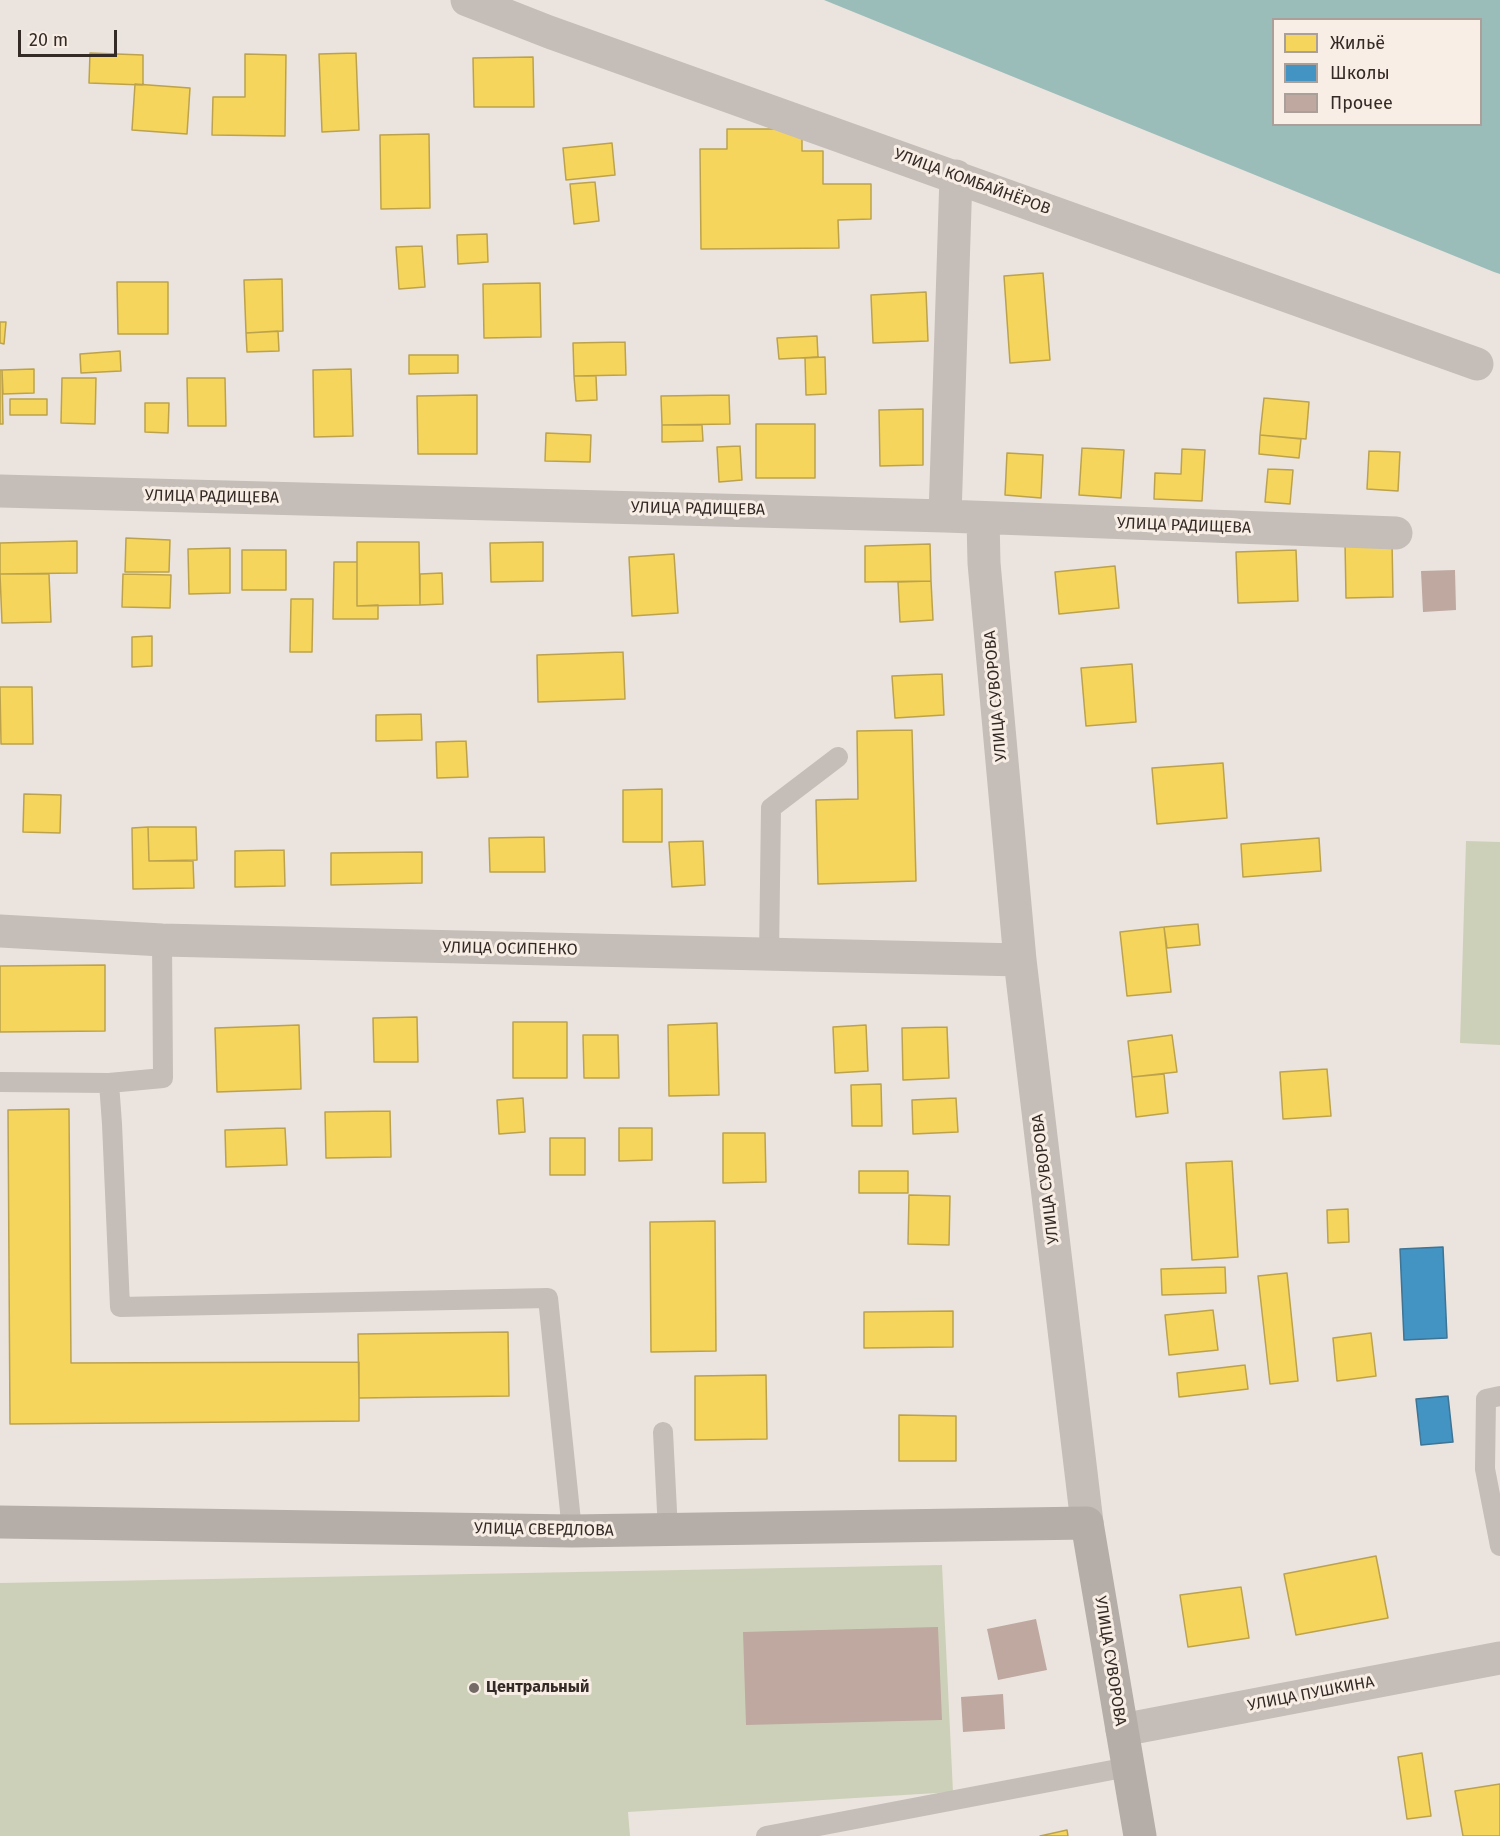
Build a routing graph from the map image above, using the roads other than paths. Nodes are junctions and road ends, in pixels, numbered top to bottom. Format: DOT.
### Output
graph roads {
  1 [pos="467,0"];
  2 [pos="956,176"];
  3 [pos="1476,364"];
  4 [pos="0,492"];
  5 [pos="945,516"];
  6 [pos="983,518"];
  7 [pos="1396,533"];
  8 [pos="838,757"];
  9 [pos="0,931"];
  10 [pos="162,940"];
  11 [pos="769,956"];
  12 [pos="1020,960"];
  13 [pos="0,1082"];
  14 [pos="109,1083"];
  15 [pos="1500,1396"];
  16 [pos="663,1432"];
  17 [pos="0,1522"];
  18 [pos="1087,1523"];
  19 [pos="572,1531"];
  20 [pos="668,1531"];
  21 [pos="1500,1546"];
  22 [pos="1500,1658"];
  23 [pos="1122,1731"];
  24 [pos="1128,1767"];
  25 [pos="766,1836"];
  26 [pos="1140,1836"];
  1 -- 2 [label="street, УЛИЦА КОМБАЙНЁРОВ"];
  2 -- 3 [label="street, УЛИЦА КОМБАЙНЁРОВ"];
  2 -- 5 [label="street"];
  4 -- 5 [label="street, УЛИЦА РАДИЩЕВА"];
  5 -- 6 [label="street, УЛИЦА РАДИЩЕВА"];
  6 -- 7 [label="street, УЛИЦА РАДИЩЕВА"];
  6 -- 12 [label="street, УЛИЦА СУВОРОВА"];
  8 -- 11 [label="lane"];
  9 -- 10 [label="street, УЛИЦА ОСИПЕНКО"];
  10 -- 11 [label="street, УЛИЦА ОСИПЕНКО"];
  10 -- 14 [label="lane"];
  11 -- 12 [label="street, УЛИЦА ОСИПЕНКО"];
  12 -- 18 [label="street, УЛИЦА СУВОРОВА"];
  13 -- 14 [label="lane"];
  14 -- 19 [label="lane"];
  15 -- 21 [label="lane"];
  16 -- 20 [label="lane"];
  17 -- 19 [label="street, УЛИЦА СВЕРДЛОВА"];
  18 -- 20 [label="street, УЛИЦА СВЕРДЛОВА"];
  18 -- 23 [label="street, УЛИЦА СУВОРОВА"];
  19 -- 20 [label="street, УЛИЦА СВЕРДЛОВА"];
  22 -- 23 [label="street, УЛИЦА ПУШКИНА"];
  23 -- 24 [label="street, УЛИЦА СУВОРОВА"];
  24 -- 25 [label="lane"];
  24 -- 26 [label="street, УЛИЦА СУВОРОВА"];
}
